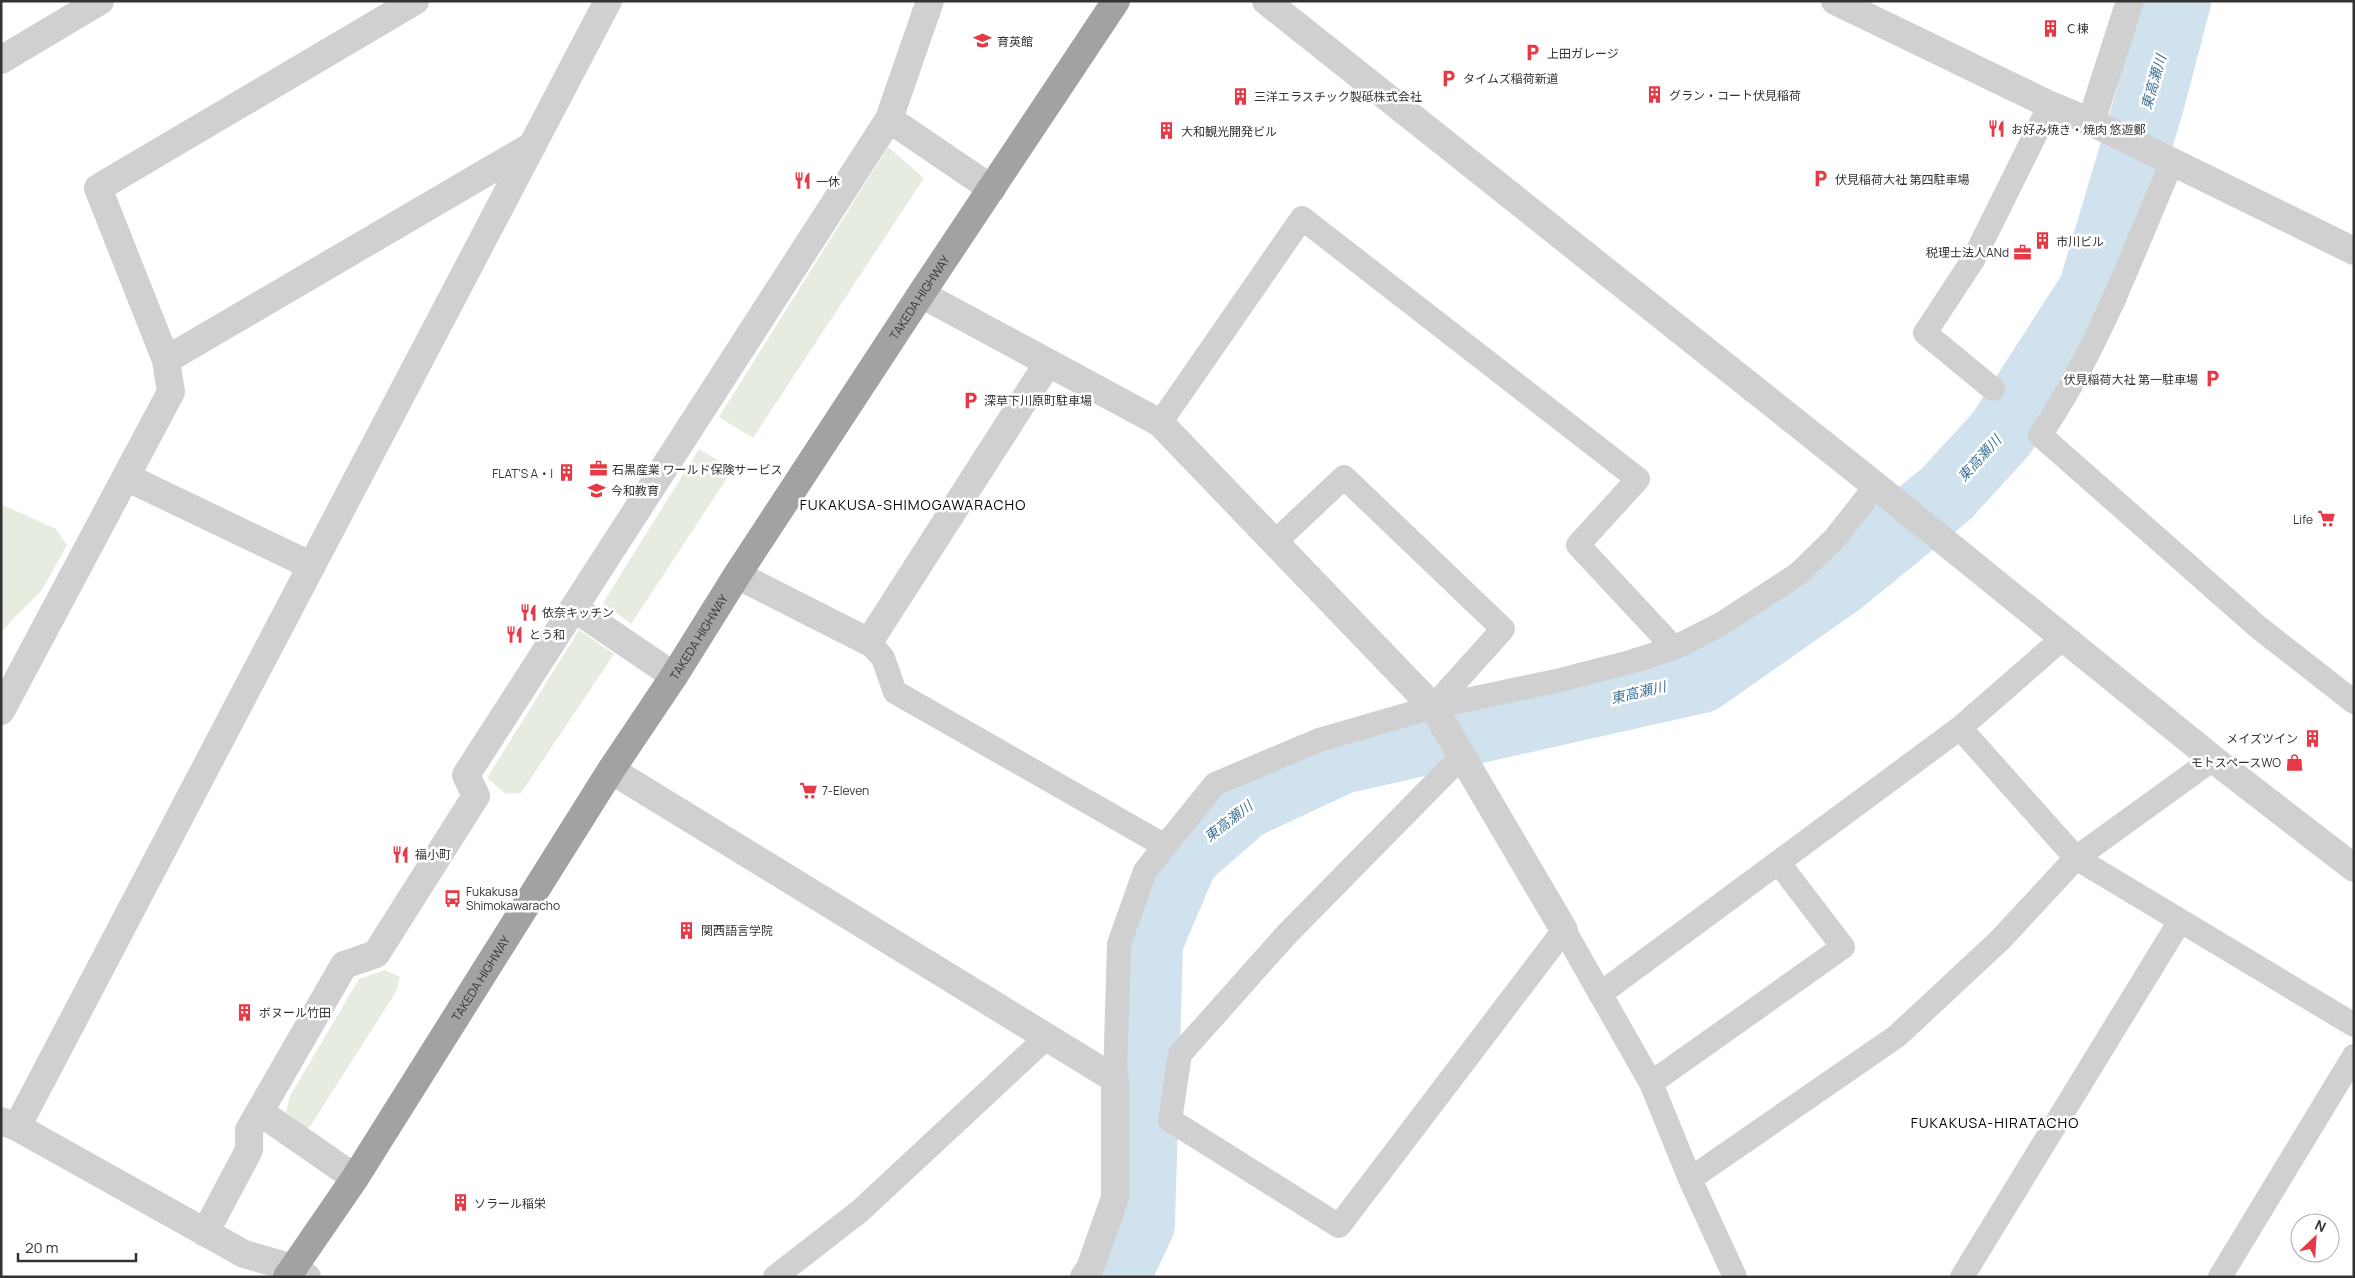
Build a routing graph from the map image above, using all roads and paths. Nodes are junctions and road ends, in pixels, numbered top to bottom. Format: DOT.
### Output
graph roads {
  1 [pos="100,1"];
  2 [pos="415,1"];
  3 [pos="608,1"];
  4 [pos="930,1"];
  5 [pos="1116,1"];
  6 [pos="1266,1"];
  7 [pos="1835,1"];
  8 [pos="2130,1"];
  9 [pos="1,60"];
  10 [pos="2050,105"];
  11 [pos="889,119"];
  12 [pos="2098,126"];
  13 [pos="532,145"];
  14 [pos="2172,162"];
  15 [pos="992,189"];
  16 [pos="2354,251"];
  17 [pos="921,294"];
  18 [pos="166,360"];
  19 [pos="1048,363"];
  20 [pos="1993,389"];
  21 [pos="1160,423"];
  22 [pos="126,477"];
  23 [pos="1885,494"];
  24 [pos="1275,542"];
  25 [pos="312,566"];
  26 [pos="737,575"];
  27 [pos="574,608"];
  28 [pos="2063,638"];
  29 [pos="869,642"];
  30 [pos="1674,648"];
  31 [pos="674,676"];
  32 [pos="2354,702"];
  33 [pos="1433,707"];
  34 [pos="1,711"];
  35 [pos="1960,728"];
  36 [pos="1462,756"];
  37 [pos="2213,759"];
  38 [pos="612,770"];
  39 [pos="1165,846"];
  40 [pos="2076,858"];
  41 [pos="1778,862"];
  42 [pos="2354,868"];
  43 [pos="2180,921"];
  44 [pos="1564,930"];
  45 [pos="1600,994"];
  46 [pos="2354,1026"];
  47 [pos="1047,1037"];
  48 [pos="2354,1056"];
  49 [pos="1115,1079"];
  50 [pos="1651,1083"];
  51 [pos="260,1112"];
  52 [pos="9,1124"];
  53 [pos="355,1178"];
  54 [pos="1690,1179"];
  55 [pos="205,1233"];
  56 [pos="296,1274"];
  57 [pos="775,1277"];
  58 [pos="1084,1277"];
  59 [pos="1735,1277"];
  60 [pos="1962,1277"];
  61 [pos="2220,1277"];
  1 -- 9 [label="street"];
  2 -- 18 [label="street"];
  3 -- 13 [label="street"];
  4 -- 11 [label="street"];
  5 -- 15 [label="highway, TAKEDA HIGHWAY"];
  6 -- 23 [label="street"];
  7 -- 10 [label="street"];
  8 -- 12 [label="street"];
  10 -- 12 [label="street"];
  10 -- 20 [label="lane"];
  11 -- 15 [label="street"];
  11 -- 27 [label="street"];
  12 -- 14 [label="street"];
  13 -- 18 [label="street"];
  13 -- 25 [label="street"];
  14 -- 16 [label="street"];
  14 -- 32 [label="lane"];
  15 -- 17 [label="highway, TAKEDA HIGHWAY"];
  17 -- 19 [label="street"];
  17 -- 26 [label="highway, TAKEDA HIGHWAY"];
  18 -- 22 [label="street"];
  19 -- 21 [label="street"];
  19 -- 29 [label="street"];
  21 -- 24 [label="street"];
  21 -- 30 [label="lane"];
  22 -- 25 [label="street"];
  22 -- 34 [label="street"];
  23 -- 28 [label="street"];
  23 -- 30 [label="lane"];
  24 -- 33 [label="street"];
  24 -- 33 [label="lane"];
  25 -- 52 [label="street"];
  26 -- 29 [label="street"];
  26 -- 31 [label="highway, TAKEDA HIGHWAY"];
  27 -- 31 [label="street"];
  27 -- 51 [label="street"];
  28 -- 35 [label="lane"];
  28 -- 37 [label="street"];
  29 -- 39 [label="lane"];
  30 -- 33 [label="lane"];
  31 -- 38 [label="highway, TAKEDA HIGHWAY"];
  33 -- 36 [label="street"];
  33 -- 39 [label="lane"];
  35 -- 40 [label="lane"];
  35 -- 41 [label="lane"];
  36 -- 44 [label="street"];
  36 -- 44 [label="lane"];
  37 -- 40 [label="lane"];
  37 -- 42 [label="street"];
  38 -- 47 [label="street"];
  38 -- 53 [label="highway, TAKEDA HIGHWAY"];
  39 -- 49 [label="lane"];
  40 -- 43 [label="lane"];
  40 -- 54 [label="lane"];
  41 -- 45 [label="lane"];
  41 -- 50 [label="lane"];
  43 -- 46 [label="lane"];
  43 -- 60 [label="lane"];
  44 -- 45 [label="lane"];
  45 -- 50 [label="lane"];
  47 -- 49 [label="street"];
  47 -- 57 [label="lane"];
  48 -- 61 [label="lane"];
  49 -- 58 [label="street"];
  50 -- 54 [label="lane"];
  51 -- 53 [label="street"];
  51 -- 55 [label="street"];
  52 -- 55 [label="street"];
  53 -- 56 [label="highway, TAKEDA HIGHWAY"];
  54 -- 59 [label="lane"];
  55 -- 56 [label="street"];
}
